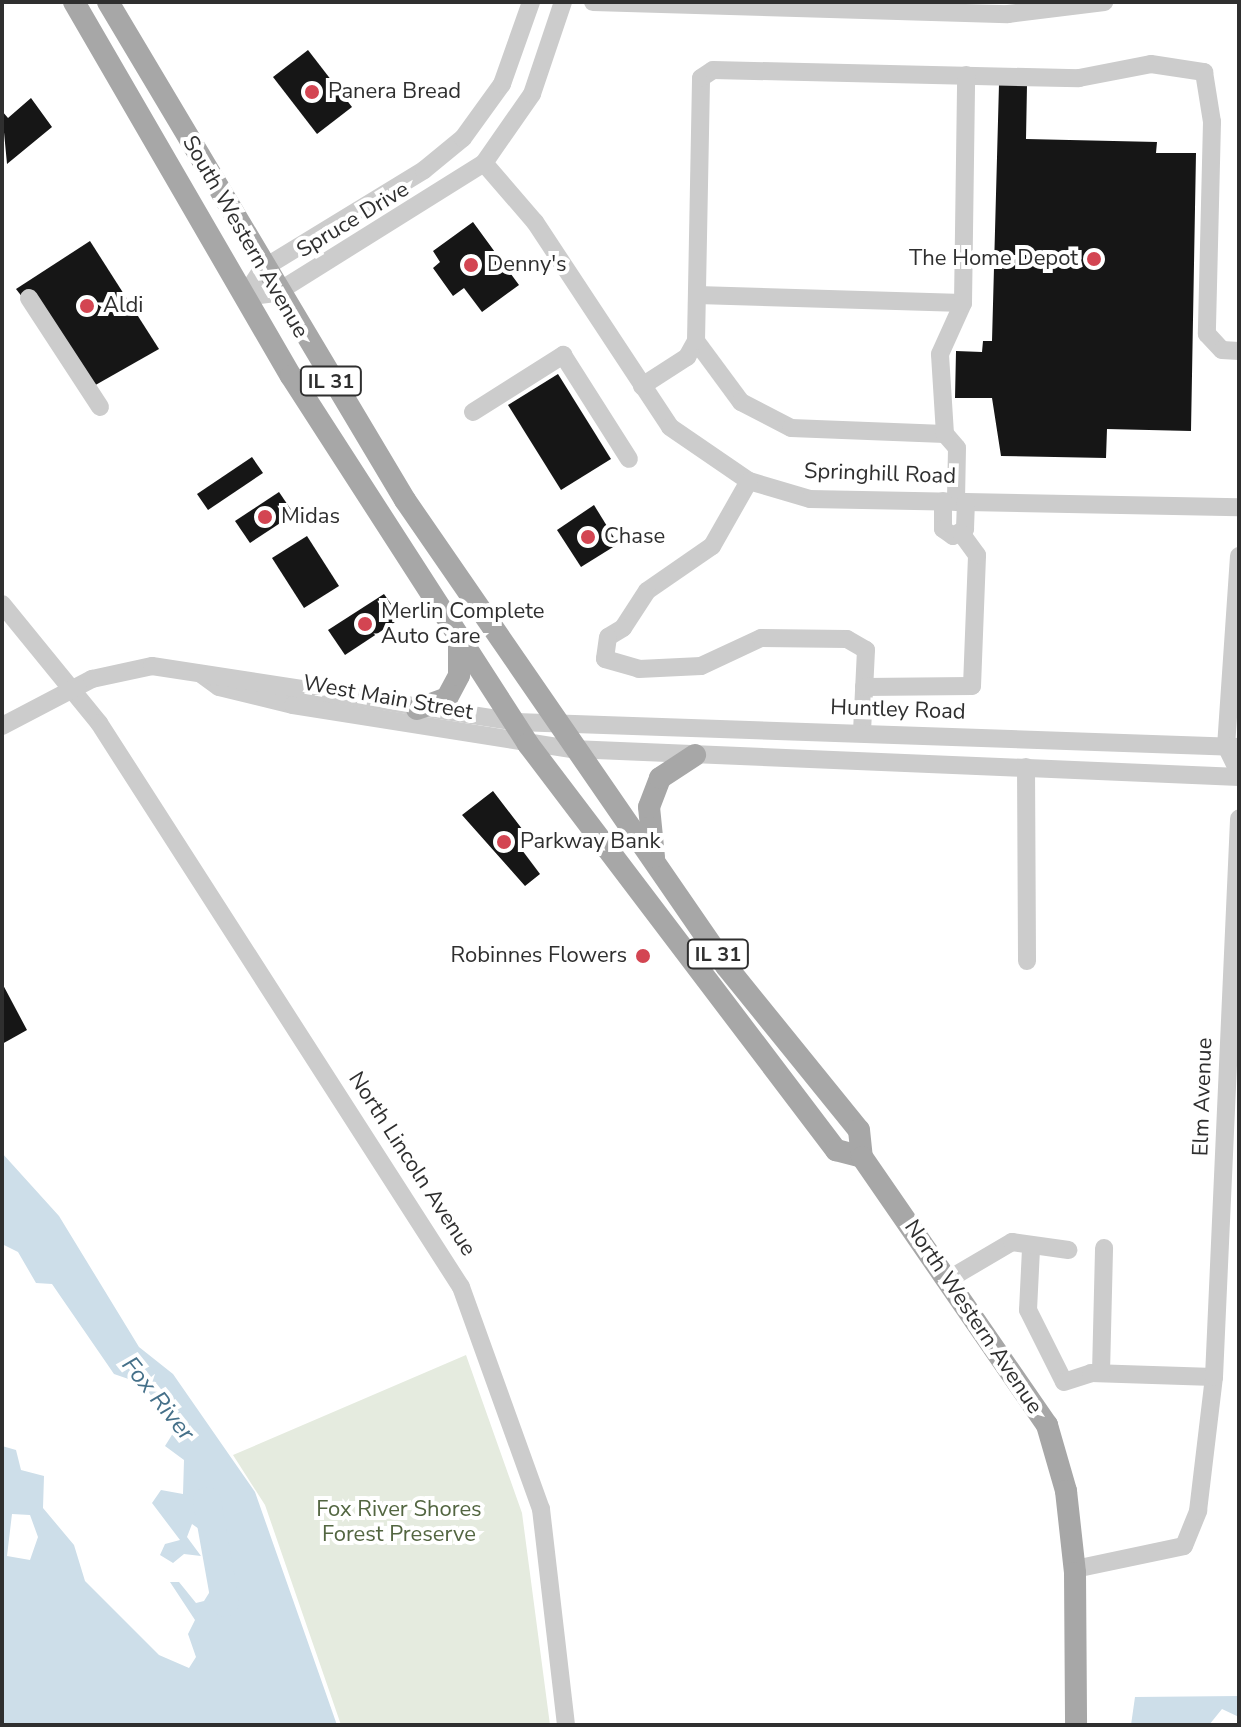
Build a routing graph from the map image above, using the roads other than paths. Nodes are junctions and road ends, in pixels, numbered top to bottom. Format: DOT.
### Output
graph roads {
  1 [pos="74,2"];
  2 [pos="108,2"];
  3 [pos="531,2"];
  4 [pos="563,2"];
  5 [pos="593,2"];
  6 [pos="1104,2"];
  7 [pos="966,75"];
  8 [pos="484,163"];
  9 [pos="262,269"];
  10 [pos="276,293"];
  11 [pos="697,295"];
  12 [pos="244,297"];
  13 [pos="29,298"];
  14 [pos="963,303"];
  15 [pos="696,341"];
  16 [pos="1239,351"];
  17 [pos="642,386"];
  18 [pos="100,407"];
  19 [pos="473,412"];
  20 [pos="945,434"];
  21 [pos="629,459"];
  22 [pos="749,481"];
  23 [pos="955,502"];
  24 [pos="1239,507"];
  25 [pos="1239,556"];
  26 [pos="2,604"];
  27 [pos="459,640"];
  28 [pos="201,674"];
  29 [pos="864,687"];
  30 [pos="73,688"];
  31 [pos="417,709"];
  32 [pos="516,722"];
  33 [pos="556,725"];
  34 [pos="2,726"];
  35 [pos="862,733"];
  36 [pos="528,744"];
  37 [pos="1233,747"];
  38 [pos="572,749"];
  39 [pos="695,755"];
  40 [pos="1026,767"];
  41 [pos="1239,775"];
  42 [pos="1239,819"];
  43 [pos="654,858"];
  44 [pos="1027,961"];
  45 [pos="862,1157"];
  46 [pos="1104,1248"];
  47 [pos="1031,1249"];
  48 [pos="1068,1250"];
  49 [pos="949,1279"];
  50 [pos="1101,1373"];
  51 [pos="1214,1377"];
  52 [pos="1075,1569"];
  53 [pos="566,1725"];
  54 [pos="1076,1725"];
  1 -- 12 [label="main road, South Western Avenue"];
  2 -- 9 [label="main road, South Western Avenue / IL 31"];
  3 -- 9 [label="street, Spruce Drive"];
  4 -- 8 [label="street, Spruce Drive"];
  5 -- 6 [label="street"];
  7 -- 11 [label="street"];
  7 -- 14 [label="street"];
  7 -- 16 [label="street"];
  8 -- 10 [label="street, Spruce Drive"];
  8 -- 17 [label="street, Springhill Road"];
  9 -- 10 [label="main road, South Western Avenue / IL 31"];
  9 -- 12 [label="street, Spruce Drive"];
  10 -- 12 [label="street, Spruce Drive"];
  10 -- 33 [label="main road, South Western Avenue / IL 31"];
  11 -- 14 [label="street"];
  11 -- 15 [label="street"];
  12 -- 27 [label="main road, South Western Avenue"];
  13 -- 18 [label="street"];
  14 -- 20 [label="street"];
  15 -- 17 [label="street"];
  15 -- 20 [label="street"];
  17 -- 22 [label="street, Springhill Road"];
  19 -- 21 [label="street"];
  20 -- 23 [label="street"];
  22 -- 23 [label="street, Springhill Road"];
  22 -- 29 [label="street"];
  23 -- 24 [label="street, Springhill Road"];
  23 -- 29 [label="street"];
  25 -- 37 [label="street"];
  26 -- 30 [label="street, North Lincoln Avenue"];
  27 -- 31 [label="main road"];
  27 -- 32 [label="main road, South Western Avenue"];
  28 -- 30 [label="street, West Main Street"];
  28 -- 31 [label="street, West Main Street"];
  28 -- 36 [label="street, West Main Street"];
  29 -- 35 [label="street"];
  30 -- 34 [label="street, West Main Street"];
  30 -- 53 [label="street, North Lincoln Avenue"];
  31 -- 32 [label="street, West Main Street"];
  32 -- 33 [label="street, West Main Street"];
  32 -- 36 [label="main road, South Western Avenue"];
  33 -- 35 [label="street, Huntley Road"];
  33 -- 38 [label="main road, South Western Avenue / IL 31"];
  35 -- 37 [label="street, Huntley Road"];
  36 -- 38 [label="street, West Main Street"];
  36 -- 45 [label="main road, North Western Avenue"];
  37 -- 41 [label="street"];
  38 -- 39 [label="street"];
  38 -- 43 [label="main road, North Western Avenue / IL 31"];
  39 -- 40 [label="street"];
  39 -- 43 [label="main road"];
  40 -- 41 [label="street"];
  40 -- 44 [label="street"];
  42 -- 51 [label="street, Elm Avenue"];
  43 -- 45 [label="main road, North Western Avenue / IL 31"];
  45 -- 49 [label="main road, North Western Avenue / IL 31"];
  46 -- 50 [label="street"];
  47 -- 48 [label="street"];
  47 -- 49 [label="street"];
  47 -- 50 [label="street"];
  49 -- 52 [label="main road, North Western Avenue / IL 31"];
  50 -- 51 [label="street"];
  51 -- 52 [label="street, Elm Avenue"];
  52 -- 54 [label="main road, North Western Avenue / IL 31"];
}
